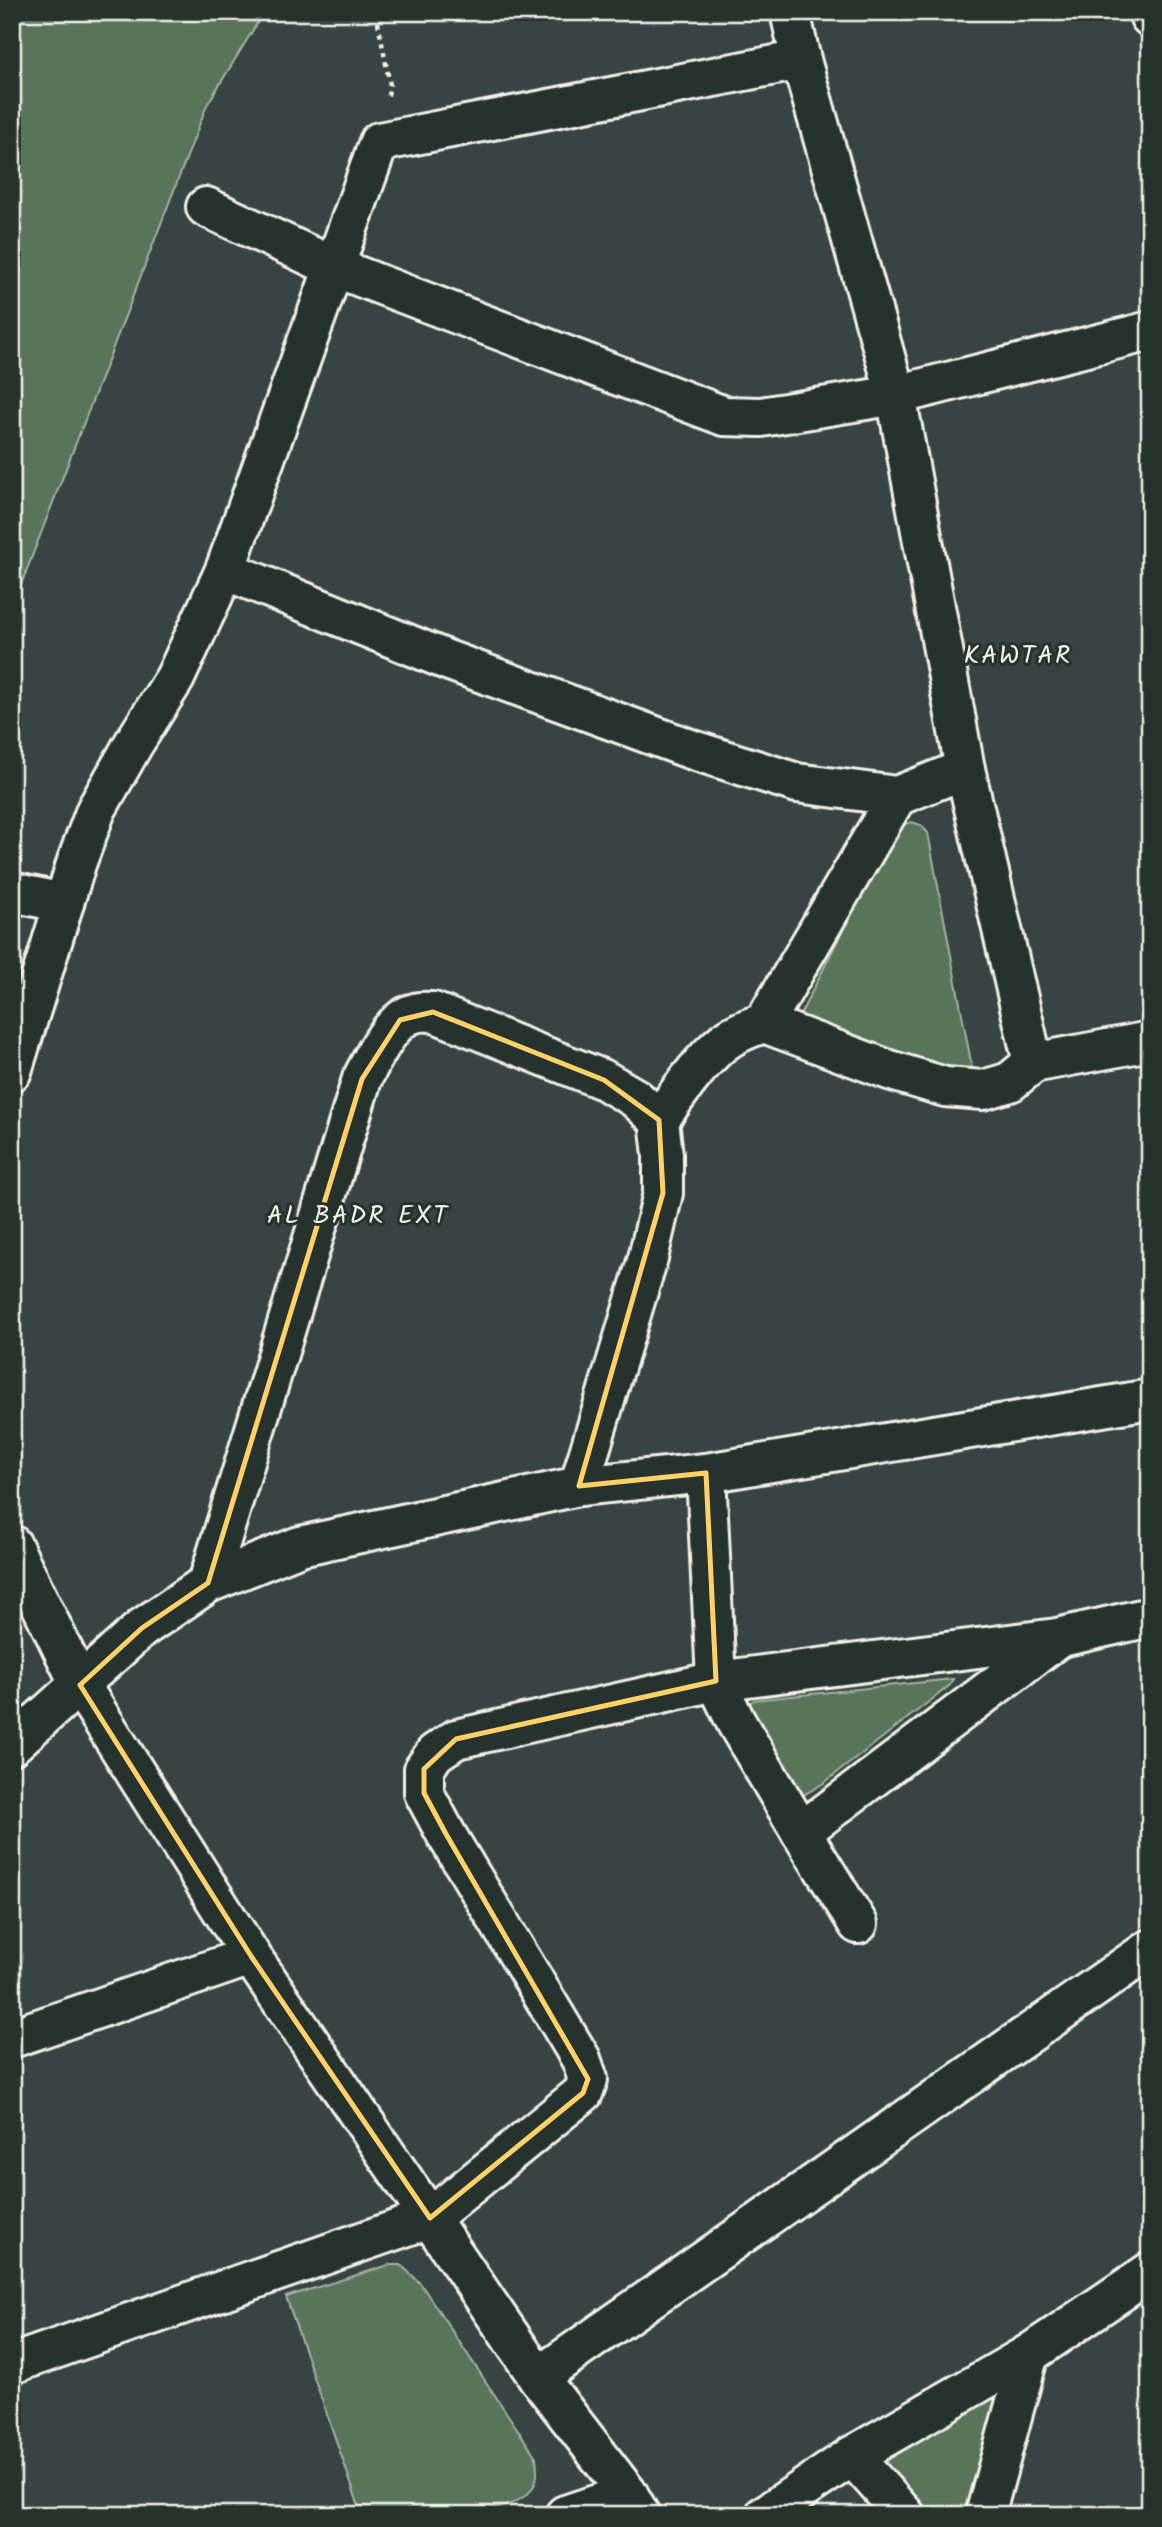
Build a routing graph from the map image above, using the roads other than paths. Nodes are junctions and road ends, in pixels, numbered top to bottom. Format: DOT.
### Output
graph roads {
  1 [pos="790,12"];
  2 [pos="801,60"];
  3 [pos="206,207"];
  4 [pos="334,267"];
  5 [pos="1150,331"];
  6 [pos="896,395"];
  7 [pos="225,570"];
  8 [pos="965,769"];
  9 [pos="897,796"];
  10 [pos="12,892"];
  11 [pos="64,903"];
  12 [pos="764,1023"];
  13 [pos="1150,1041"];
  14 [pos="1033,1063"];
  15 [pos="12,1071"];
  16 [pos="659,1120"];
  17 [pos="1150,1399"];
  18 [pos="706,1473"];
  19 [pos="579,1486"];
  20 [pos="12,1545"];
  21 [pos="208,1583"];
  22 [pos="1150,1617"];
  23 [pos="1058,1638"];
  24 [pos="716,1681"];
  25 [pos="80,1685"];
  26 [pos="12,1745"];
  27 [pos="801,1832"];
  28 [pos="858,1924"];
  29 [pos="1150,1949"];
  30 [pos="251,1956"];
  31 [pos="12,2038"];
  32 [pos="430,2218"];
  33 [pos="1150,2272"];
  34 [pos="1029,2354"];
  35 [pos="12,2364"];
  36 [pos="538,2377"];
  37 [pos="852,2456"];
  38 [pos="634,2505"];
  39 [pos="565,2515"];
  40 [pos="765,2515"];
  41 [pos="905,2515"];
  42 [pos="985,2515"];
  1 -- 2 [label="street"];
  2 -- 4 [label="street"];
  2 -- 6 [label="street"];
  3 -- 4 [label="street"];
  4 -- 6 [label="street"];
  4 -- 7 [label="street"];
  5 -- 6 [label="street"];
  6 -- 8 [label="street"];
  7 -- 9 [label="street"];
  7 -- 11 [label="street"];
  8 -- 9 [label="street"];
  8 -- 14 [label="street"];
  9 -- 12 [label="street"];
  10 -- 11 [label="street"];
  11 -- 15 [label="street"];
  12 -- 14 [label="street"];
  12 -- 16 [label="street"];
  13 -- 14 [label="street"];
  16 -- 19 [label="street"];
  16 -- 21 [label="street"];
  17 -- 18 [label="street"];
  18 -- 19 [label="street"];
  18 -- 24 [label="street"];
  19 -- 21 [label="street"];
  20 -- 25 [label="street"];
  21 -- 25 [label="street"];
  22 -- 23 [label="street"];
  23 -- 24 [label="street"];
  23 -- 27 [label="street"];
  24 -- 27 [label="street"];
  24 -- 32 [label="street"];
  25 -- 26 [label="street"];
  25 -- 30 [label="street"];
  27 -- 28 [label="street"];
  29 -- 36 [label="street"];
  30 -- 31 [label="street"];
  30 -- 32 [label="street"];
  32 -- 35 [label="street"];
  32 -- 36 [label="street"];
  33 -- 34 [label="street"];
  34 -- 37 [label="street"];
  34 -- 42 [label="street"];
  36 -- 38 [label="street"];
  37 -- 40 [label="street"];
  37 -- 41 [label="street"];
  38 -- 39 [label="street"];
}
